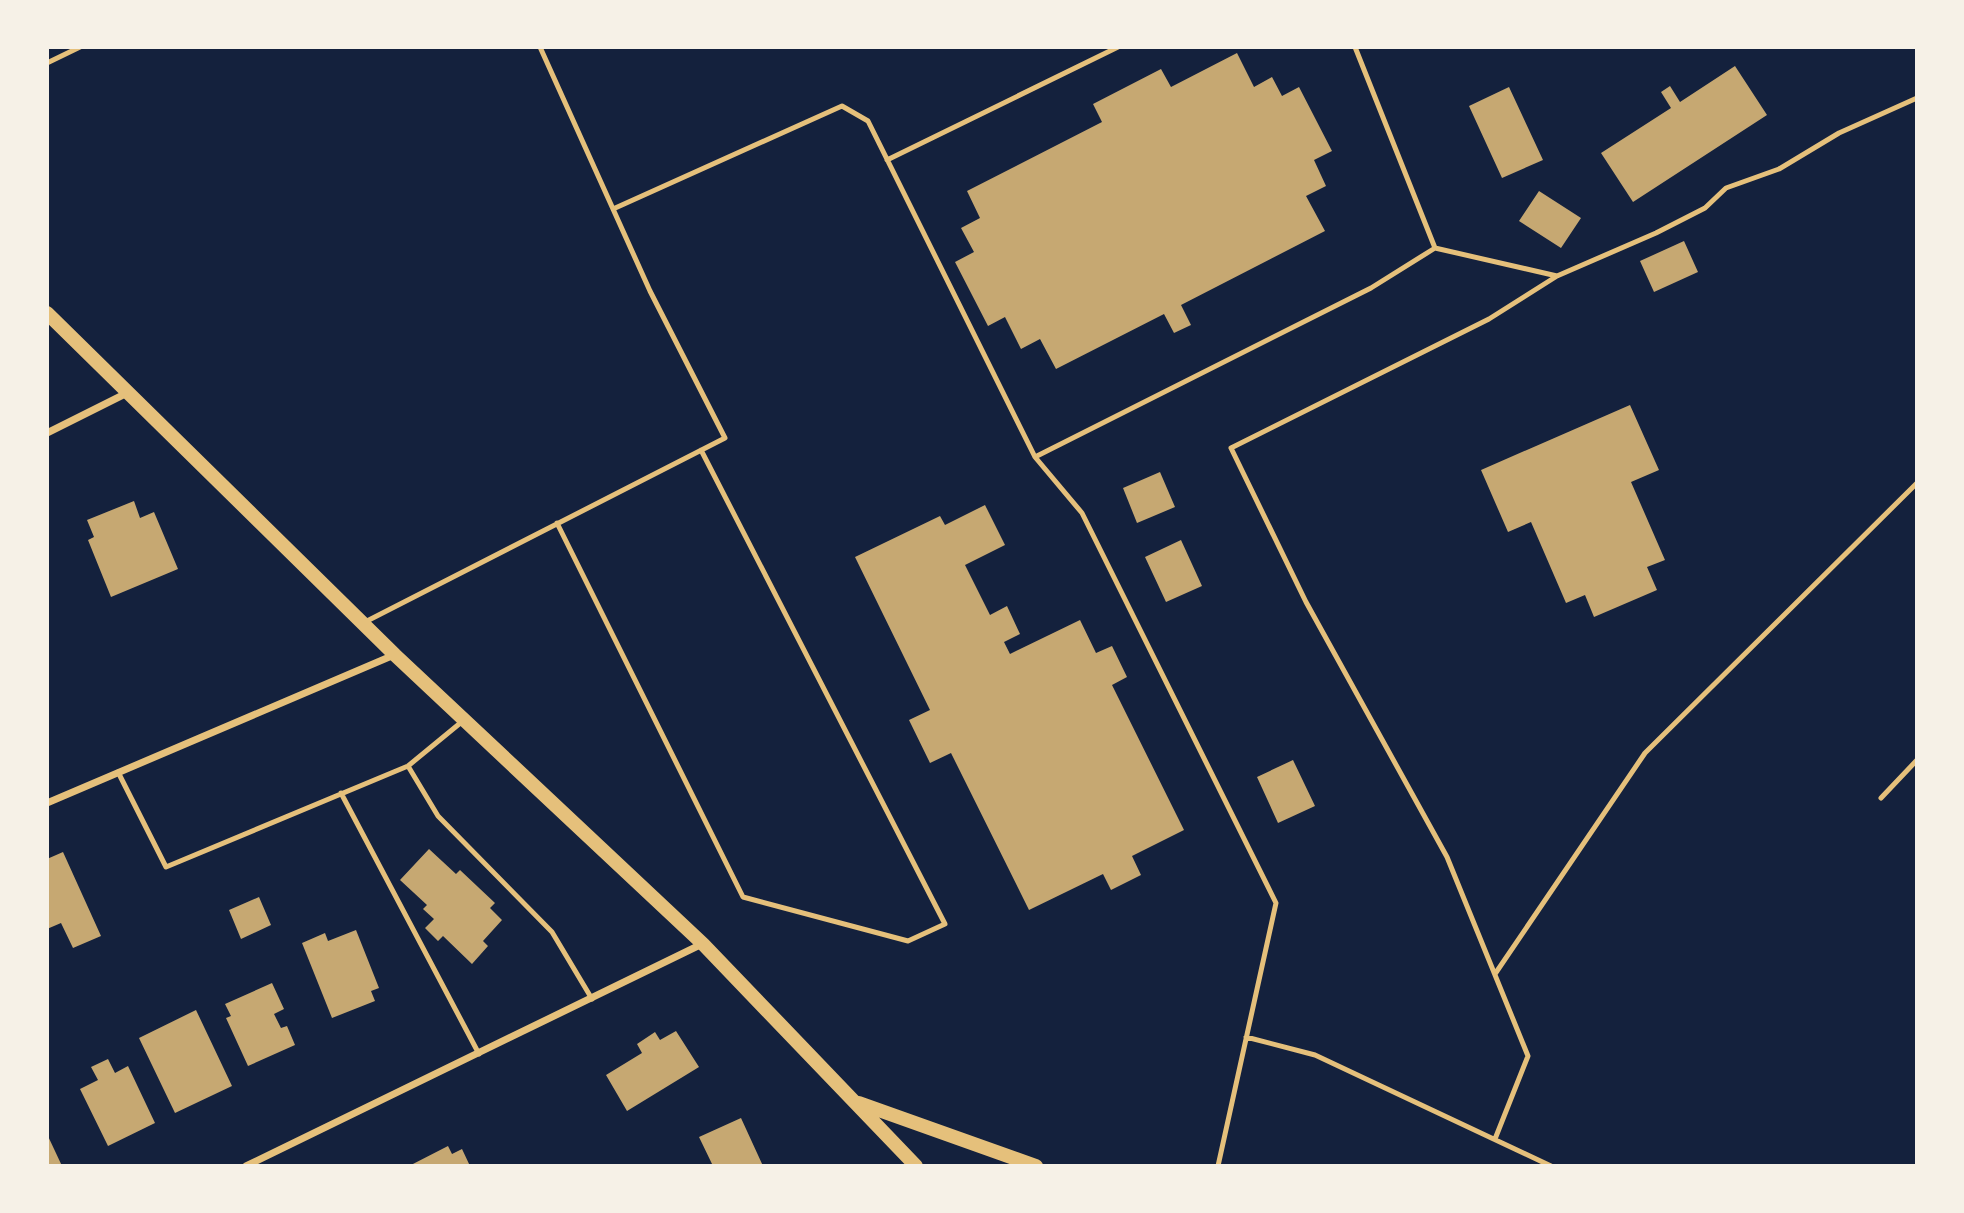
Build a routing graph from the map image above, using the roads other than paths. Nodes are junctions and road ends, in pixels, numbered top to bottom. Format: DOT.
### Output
graph roads {
  1 [pos="80,47"];
  2 [pos="540,47"];
  3 [pos="1118,47"];
  4 [pos="1355,47"];
  5 [pos="47,63"];
  6 [pos="1917,99"];
  7 [pos="887,160"];
  8 [pos="613,209"];
  9 [pos="1435,248"];
  10 [pos="1558,276"];
  11 [pos="47,313"];
  12 [pos="130,392"];
  13 [pos="47,433"];
  14 [pos="701,450"];
  15 [pos="1035,457"];
  16 [pos="1917,483"];
  17 [pos="557,523"];
  18 [pos="362,623"];
  19 [pos="394,655"];
  20 [pos="464,720"];
  21 [pos="1917,760"];
  22 [pos="408,766"];
  23 [pos="118,772"];
  24 [pos="341,793"];
  25 [pos="1881,798"];
  26 [pos="47,803"];
  27 [pos="703,944"];
  28 [pos="1495,974"];
  29 [pos="592,999"];
  30 [pos="1246,1037"];
  31 [pos="478,1054"];
  32 [pos="854,1101"];
  33 [pos="1495,1139"];
  34 [pos="246,1166"];
  35 [pos="916,1166"];
  36 [pos="1035,1166"];
  37 [pos="1218,1166"];
  38 [pos="1551,1166"];
  1 -- 5 [label="lane"];
  2 -- 8 [label="lane"];
  3 -- 7 [label="lane"];
  4 -- 9 [label="lane"];
  6 -- 10 [label="lane"];
  7 -- 8 [label="lane"];
  7 -- 15 [label="lane"];
  8 -- 14 [label="lane"];
  9 -- 10 [label="lane"];
  9 -- 15 [label="lane"];
  10 -- 28 [label="lane"];
  11 -- 12 [label="main road"];
  12 -- 13 [label="street"];
  12 -- 18 [label="main road"];
  14 -- 17 [label="lane"];
  14 -- 17 [label="lane"];
  15 -- 30 [label="lane"];
  16 -- 28 [label="lane"];
  17 -- 18 [label="lane"];
  18 -- 19 [label="main road"];
  19 -- 20 [label="main road"];
  19 -- 23 [label="street"];
  20 -- 22 [label="lane"];
  20 -- 27 [label="main road"];
  21 -- 25 [label="lane"];
  22 -- 24 [label="lane"];
  22 -- 29 [label="lane"];
  23 -- 24 [label="lane"];
  23 -- 26 [label="street"];
  24 -- 31 [label="lane"];
  27 -- 29 [label="street"];
  27 -- 32 [label="main road"];
  28 -- 33 [label="lane"];
  29 -- 31 [label="street"];
  30 -- 33 [label="lane"];
  30 -- 37 [label="lane"];
  31 -- 34 [label="street"];
  32 -- 35 [label="main road"];
  32 -- 36 [label="main road"];
  33 -- 38 [label="lane"];
}
